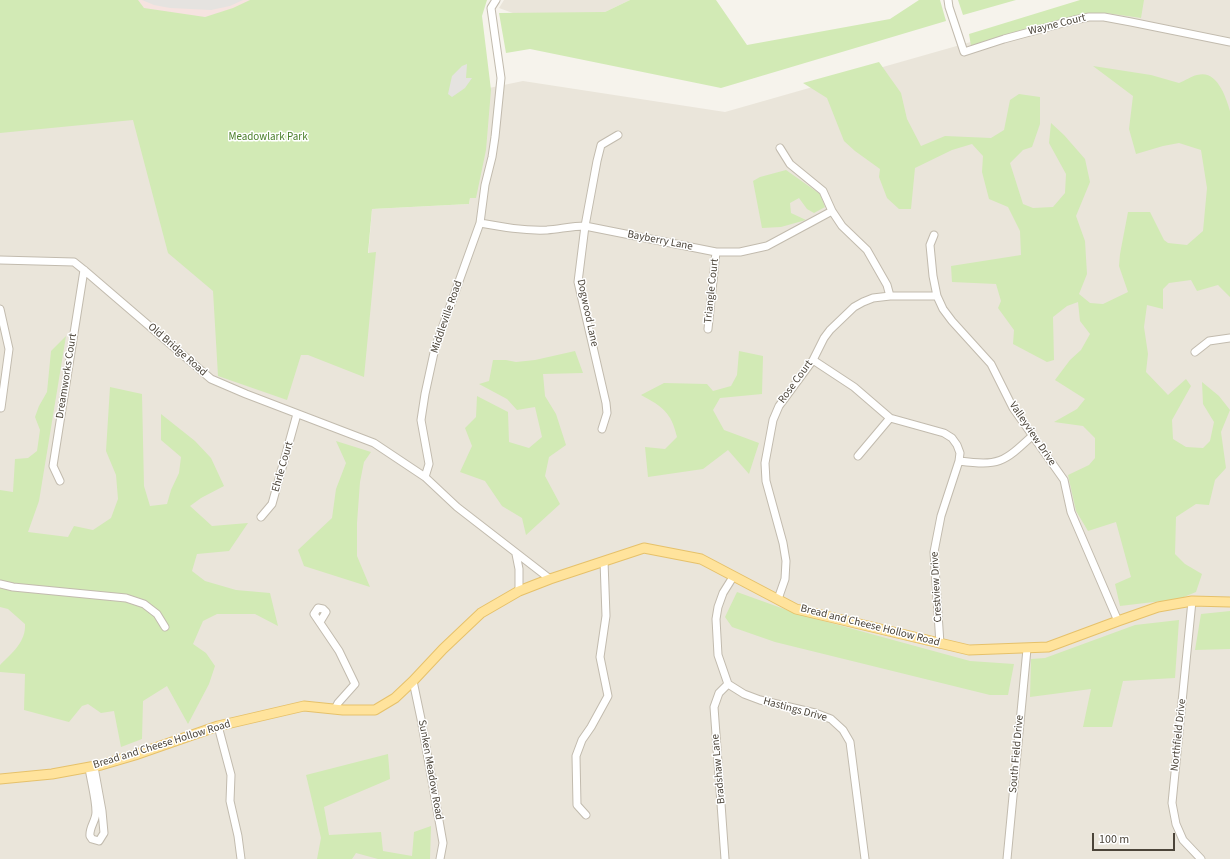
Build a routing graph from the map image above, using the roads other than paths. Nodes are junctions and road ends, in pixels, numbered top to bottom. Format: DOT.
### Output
graph roads {
  1 [pos="496,0"];
  2 [pos="948,0"];
  3 [pos="1230,42"];
  4 [pos="618,135"];
  5 [pos="780,148"];
  6 [pos="832,211"];
  7 [pos="480,223"];
  8 [pos="584,226"];
  9 [pos="934,235"];
  10 [pos="716,252"];
  11 [pos="0,260"];
  12 [pos="84,270"];
  13 [pos="890,296"];
  14 [pos="936,296"];
  15 [pos="0,309"];
  16 [pos="708,329"];
  17 [pos="1230,338"];
  18 [pos="1195,352"];
  19 [pos="813,360"];
  20 [pos="1,408"];
  21 [pos="297,414"];
  22 [pos="890,418"];
  23 [pos="602,429"];
  24 [pos="1032,436"];
  25 [pos="858,456"];
  26 [pos="959,461"];
  27 [pos="425,477"];
  28 [pos="60,481"];
  29 [pos="261,517"];
  30 [pos="516,554"];
  31 [pos="604,561"];
  32 [pos="733,577"];
  33 [pos="550,579"];
  34 [pos="0,584"];
  35 [pos="519,591"];
  36 [pos="778,599"];
  37 [pos="1192,602"];
  38 [pos="1230,602"];
  39 [pos="1118,620"];
  40 [pos="320,622"];
  41 [pos="165,627"];
  42 [pos="940,644"];
  43 [pos="1027,649"];
  44 [pos="413,681"];
  45 [pos="728,684"];
  46 [pos="335,709"];
  47 [pos="218,726"];
  48 [pos="91,767"];
  49 [pos="0,779"];
  50 [pos="586,815"];
  51 [pos="242,859"];
  52 [pos="440,859"];
  53 [pos="725,859"];
  54 [pos="866,859"];
  55 [pos="1007,859"];
  56 [pos="1201,859"];
  1 -- 7 [label="street, Middleville Road"];
  2 -- 3 [label="street, Wayne Court"];
  4 -- 8 [label="street, Dogwood Lane"];
  5 -- 6 [label="street"];
  6 -- 10 [label="street, Bayberry Lane"];
  6 -- 13 [label="street"];
  7 -- 8 [label="street, Bayberry Lane"];
  7 -- 27 [label="street, Middleville Road"];
  8 -- 10 [label="street, Bayberry Lane"];
  8 -- 23 [label="street, Dogwood Lane"];
  9 -- 14 [label="street, Valleyview Drive"];
  10 -- 16 [label="street, Triangle Court"];
  11 -- 12 [label="street, Old Bridge Road"];
  12 -- 21 [label="street, Old Bridge Road"];
  12 -- 28 [label="street, Dreamworks Court"];
  13 -- 14 [label="street, Rose Court"];
  13 -- 19 [label="street, Rose Court"];
  14 -- 24 [label="street, Valleyview Drive"];
  15 -- 20 [label="street"];
  17 -- 18 [label="street"];
  19 -- 22 [label="street"];
  19 -- 36 [label="street, Rose Court"];
  21 -- 27 [label="street, Old Bridge Road"];
  21 -- 29 [label="street, Ehrle Court"];
  22 -- 25 [label="street"];
  22 -- 26 [label="street"];
  24 -- 26 [label="street"];
  24 -- 39 [label="street, Valleyview Drive"];
  26 -- 42 [label="street, Crestview Drive"];
  27 -- 30 [label="street"];
  30 -- 33 [label="street"];
  30 -- 35 [label="street"];
  31 -- 32 [label="main road, Bread and Cheese Hollow Road"];
  31 -- 33 [label="main road, Bread and Cheese Hollow Road"];
  31 -- 50 [label="street"];
  32 -- 36 [label="main road, Bread and Cheese Hollow Road"];
  32 -- 45 [label="street"];
  33 -- 35 [label="main road, Bread and Cheese Hollow Road"];
  34 -- 41 [label="street"];
  35 -- 44 [label="main road, Bread and Cheese Hollow Road"];
  36 -- 42 [label="main road, Bread and Cheese Hollow Road"];
  37 -- 38 [label="main road, Bread and Cheese Hollow Road"];
  37 -- 39 [label="main road, Bread and Cheese Hollow Road"];
  37 -- 56 [label="street, Northfield Drive"];
  39 -- 43 [label="main road, Bread and Cheese Hollow Road"];
  40 -- 46 [label="street"];
  42 -- 43 [label="main road, Bread and Cheese Hollow Road"];
  43 -- 55 [label="street, South Field Drive"];
  44 -- 46 [label="main road, Bread and Cheese Hollow Road"];
  44 -- 52 [label="street, Sunken Meadow Road"];
  45 -- 53 [label="street, Bradshaw Lane"];
  45 -- 54 [label="street, Hastings Drive"];
  46 -- 47 [label="main road, Bread and Cheese Hollow Road"];
  47 -- 48 [label="main road, Bread and Cheese Hollow Road"];
  47 -- 51 [label="street"];
  48 -- 48 [label="street"];
  48 -- 49 [label="main road, Bread and Cheese Hollow Road"];
}
